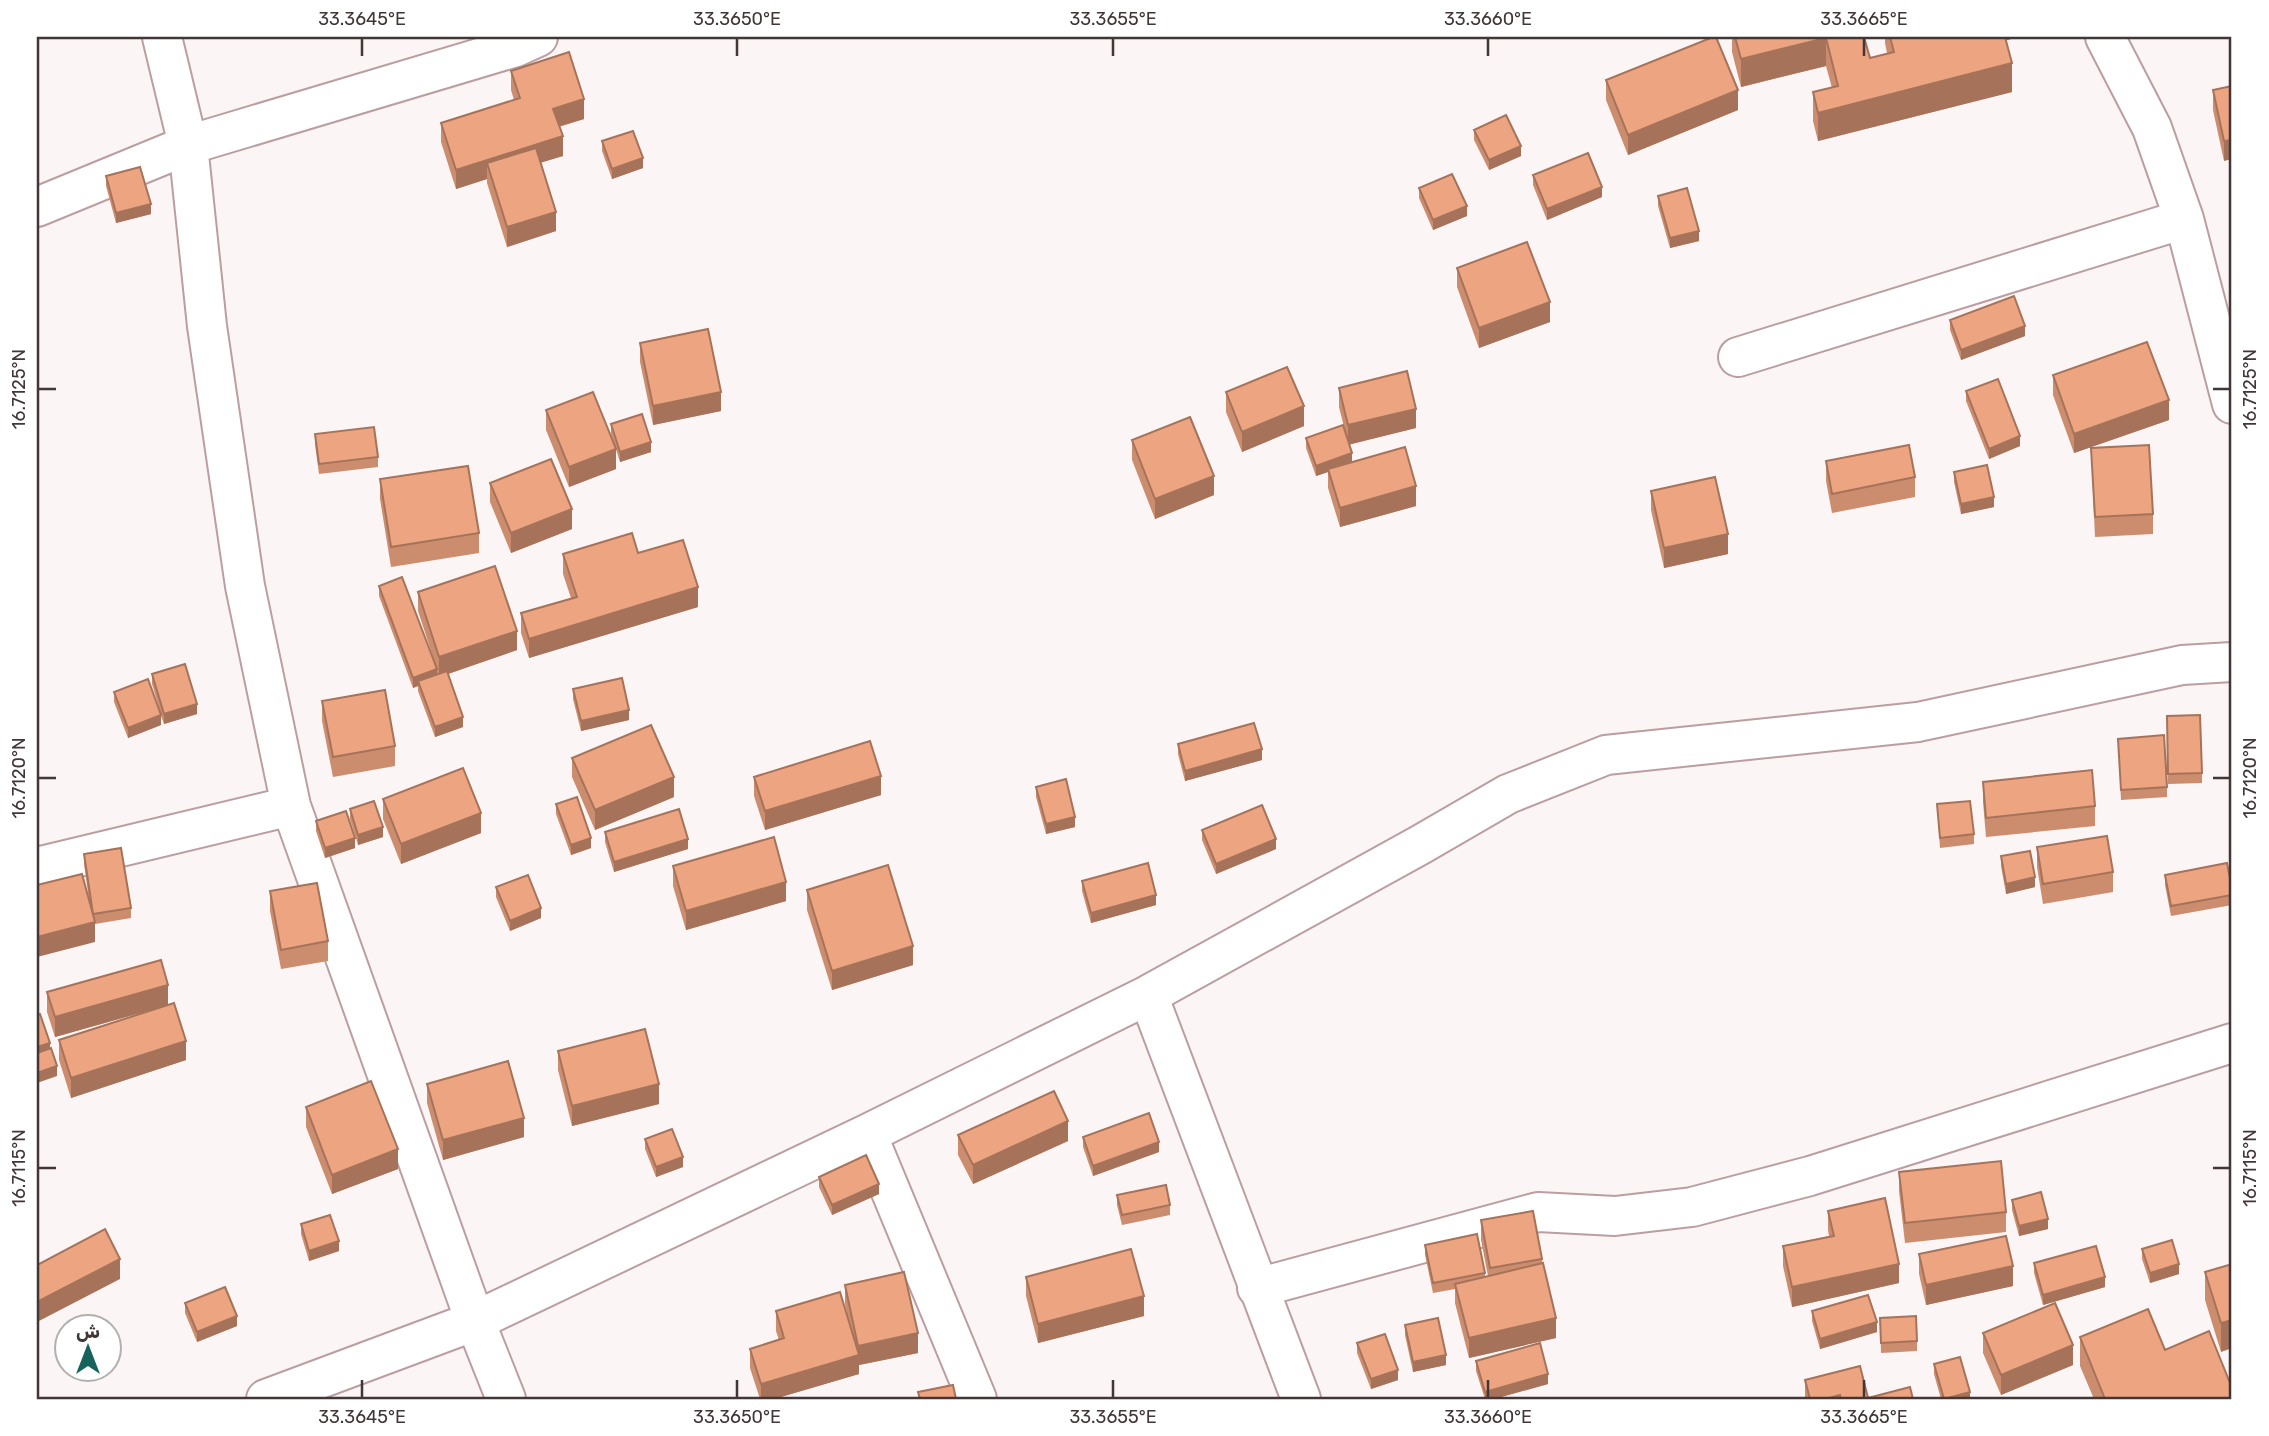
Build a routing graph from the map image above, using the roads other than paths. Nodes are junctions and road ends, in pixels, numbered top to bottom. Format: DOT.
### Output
graph roads {
  1 [pos="162,37"];
  2 [pos="538,37"];
  3 [pos="2105,37"];
  4 [pos="188,145"];
  5 [pos="37,206"];
  6 [pos="2184,219"];
  7 [pos="1738,357"];
  8 [pos="2232,404"];
  9 [pos="2232,662"];
  10 [pos="291,806"];
  11 [pos="37,867"];
  12 [pos="1148,995"];
  13 [pos="2232,1043"];
  14 [pos="867,1134"];
  15 [pos="1257,1288"];
  16 [pos="475,1321"];
  17 [pos="266,1399"];
  18 [pos="506,1399"];
  19 [pos="977,1399"];
  20 [pos="1301,1399"];
  1 -- 4 [label="street"];
  2 -- 4 [label="street"];
  3 -- 6 [label="street"];
  4 -- 5 [label="street"];
  4 -- 10 [label="street"];
  6 -- 7 [label="street"];
  6 -- 8 [label="street"];
  9 -- 12 [label="street"];
  10 -- 11 [label="street"];
  10 -- 16 [label="street"];
  12 -- 14 [label="street"];
  12 -- 15 [label="street"];
  13 -- 15 [label="street"];
  14 -- 16 [label="street"];
  14 -- 19 [label="street"];
  15 -- 20 [label="street"];
  16 -- 17 [label="street"];
  16 -- 18 [label="street"];
}
